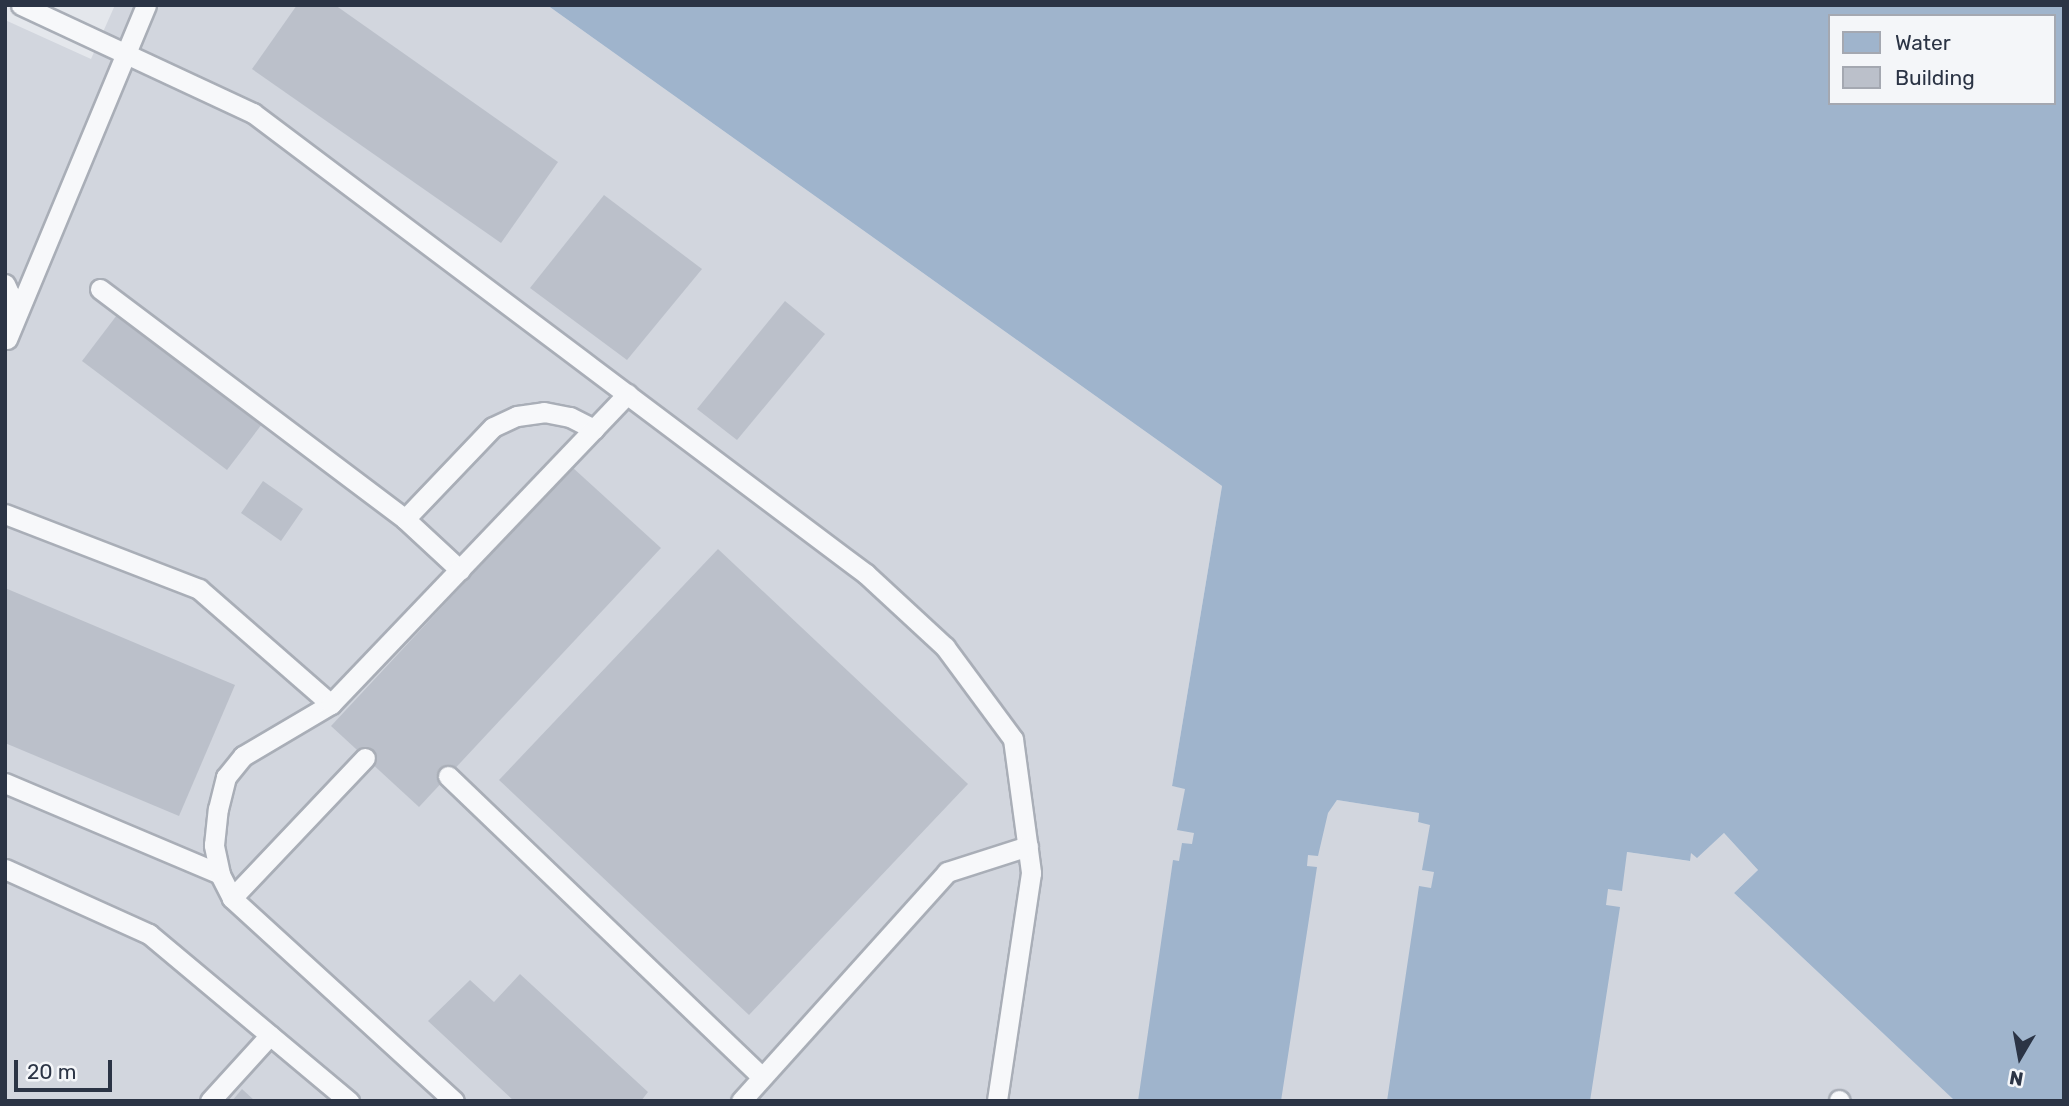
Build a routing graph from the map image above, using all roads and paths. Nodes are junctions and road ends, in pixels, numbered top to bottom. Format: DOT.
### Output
graph roads {
  1 [pos="21,5"];
  2 [pos="146,5"];
  3 [pos="127,55"];
  4 [pos="5,284"];
  5 [pos="100,289"];
  6 [pos="6,341"];
  7 [pos="627,394"];
  8 [pos="594,429"];
  9 [pos="5,514"];
  10 [pos="405,519"];
  11 [pos="460,570"];
  12 [pos="331,704"];
  13 [pos="365,758"];
  14 [pos="448,776"];
  15 [pos="5,783"];
  16 [pos="1028,846"];
  17 [pos="5,869"];
  18 [pos="220,874"];
  19 [pos="232,898"];
  20 [pos="270,1035"];
  21 [pos="762,1077"];
  22 [pos="210,1101"];
  23 [pos="349,1101"];
  24 [pos="454,1101"];
  25 [pos="741,1101"];
  26 [pos="997,1101"];
  1 -- 3 [label="lane"];
  2 -- 3 [label="lane"];
  3 -- 6 [label="lane"];
  3 -- 7 [label="lane"];
  4 -- 6 [label="lane"];
  5 -- 10 [label="lane"];
  7 -- 8 [label="lane"];
  7 -- 16 [label="lane"];
  8 -- 10 [label="lane"];
  8 -- 11 [label="lane"];
  9 -- 12 [label="lane"];
  10 -- 11 [label="lane"];
  11 -- 12 [label="lane"];
  12 -- 18 [label="lane"];
  13 -- 19 [label="lane"];
  14 -- 21 [label="lane"];
  15 -- 18 [label="lane"];
  16 -- 21 [label="lane"];
  16 -- 26 [label="lane"];
  17 -- 20 [label="lane"];
  18 -- 19 [label="lane"];
  19 -- 24 [label="lane"];
  20 -- 22 [label="lane"];
  20 -- 23 [label="lane"];
  21 -- 25 [label="lane"];
}
